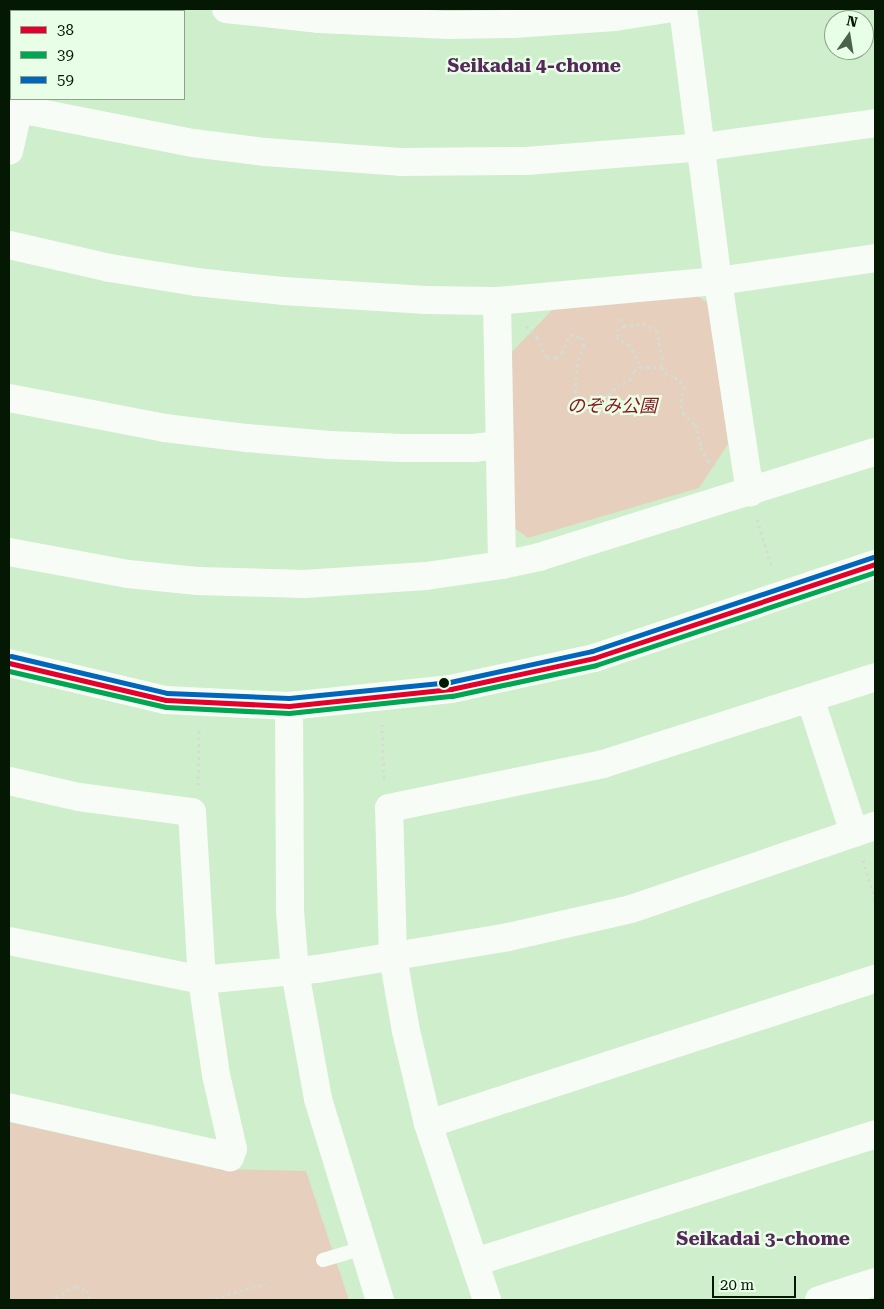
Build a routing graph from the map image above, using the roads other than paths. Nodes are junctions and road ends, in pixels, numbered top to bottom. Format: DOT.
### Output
graph roads {
  1 [pos="226,9"];
  2 [pos="666,9"];
  3 [pos="683,9"];
  4 [pos="16,105"];
  5 [pos="875,123"];
  6 [pos="703,147"];
  7 [pos="9,151"];
  8 [pos="9,245"];
  9 [pos="875,258"];
  10 [pos="718,281"];
  11 [pos="497,300"];
  12 [pos="9,398"];
  13 [pos="498,445"];
  14 [pos="875,452"];
  15 [pos="750,493"];
  16 [pos="9,552"];
  17 [pos="875,564"];
  18 [pos="502,565"];
  19 [pos="9,663"];
  20 [pos="875,677"];
  21 [pos="810,698"];
  22 [pos="289,706"];
  23 [pos="9,781"];
  24 [pos="865,830"];
  25 [pos="9,941"];
  26 [pos="393,957"];
  27 [pos="296,972"];
  28 [pos="202,980"];
  29 [pos="875,980"];
  30 [pos="9,1107"];
  31 [pos="428,1124"];
  32 [pos="875,1134"];
  33 [pos="363,1248"];
  34 [pos="323,1260"];
  35 [pos="475,1262"];
  36 [pos="875,1282"];
  37 [pos="380,1300"];
  38 [pos="487,1300"];
  39 [pos="819,1300"];
  1 -- 2 [label="street"];
  3 -- 6 [label="street"];
  4 -- 6 [label="street"];
  4 -- 7 [label="street"];
  5 -- 6 [label="street"];
  6 -- 10 [label="street"];
  8 -- 11 [label="street"];
  9 -- 10 [label="street"];
  10 -- 11 [label="street"];
  10 -- 15 [label="street"];
  11 -- 13 [label="street"];
  12 -- 13 [label="street"];
  13 -- 18 [label="street"];
  14 -- 15 [label="street"];
  15 -- 18 [label="street"];
  16 -- 18 [label="street"];
  17 -- 22 [label="street"];
  19 -- 22 [label="street"];
  20 -- 21 [label="street"];
  21 -- 24 [label="street"];
  21 -- 26 [label="street"];
  22 -- 27 [label="street"];
  23 -- 28 [label="street"];
  24 -- 26 [label="street"];
  25 -- 28 [label="street"];
  26 -- 27 [label="street"];
  26 -- 31 [label="street"];
  27 -- 28 [label="street"];
  27 -- 33 [label="street"];
  28 -- 30 [label="street"];
  29 -- 31 [label="street"];
  31 -- 35 [label="street"];
  32 -- 35 [label="street"];
  33 -- 34 [label="lane"];
  33 -- 37 [label="street"];
  35 -- 38 [label="street"];
  36 -- 39 [label="street"];
}
